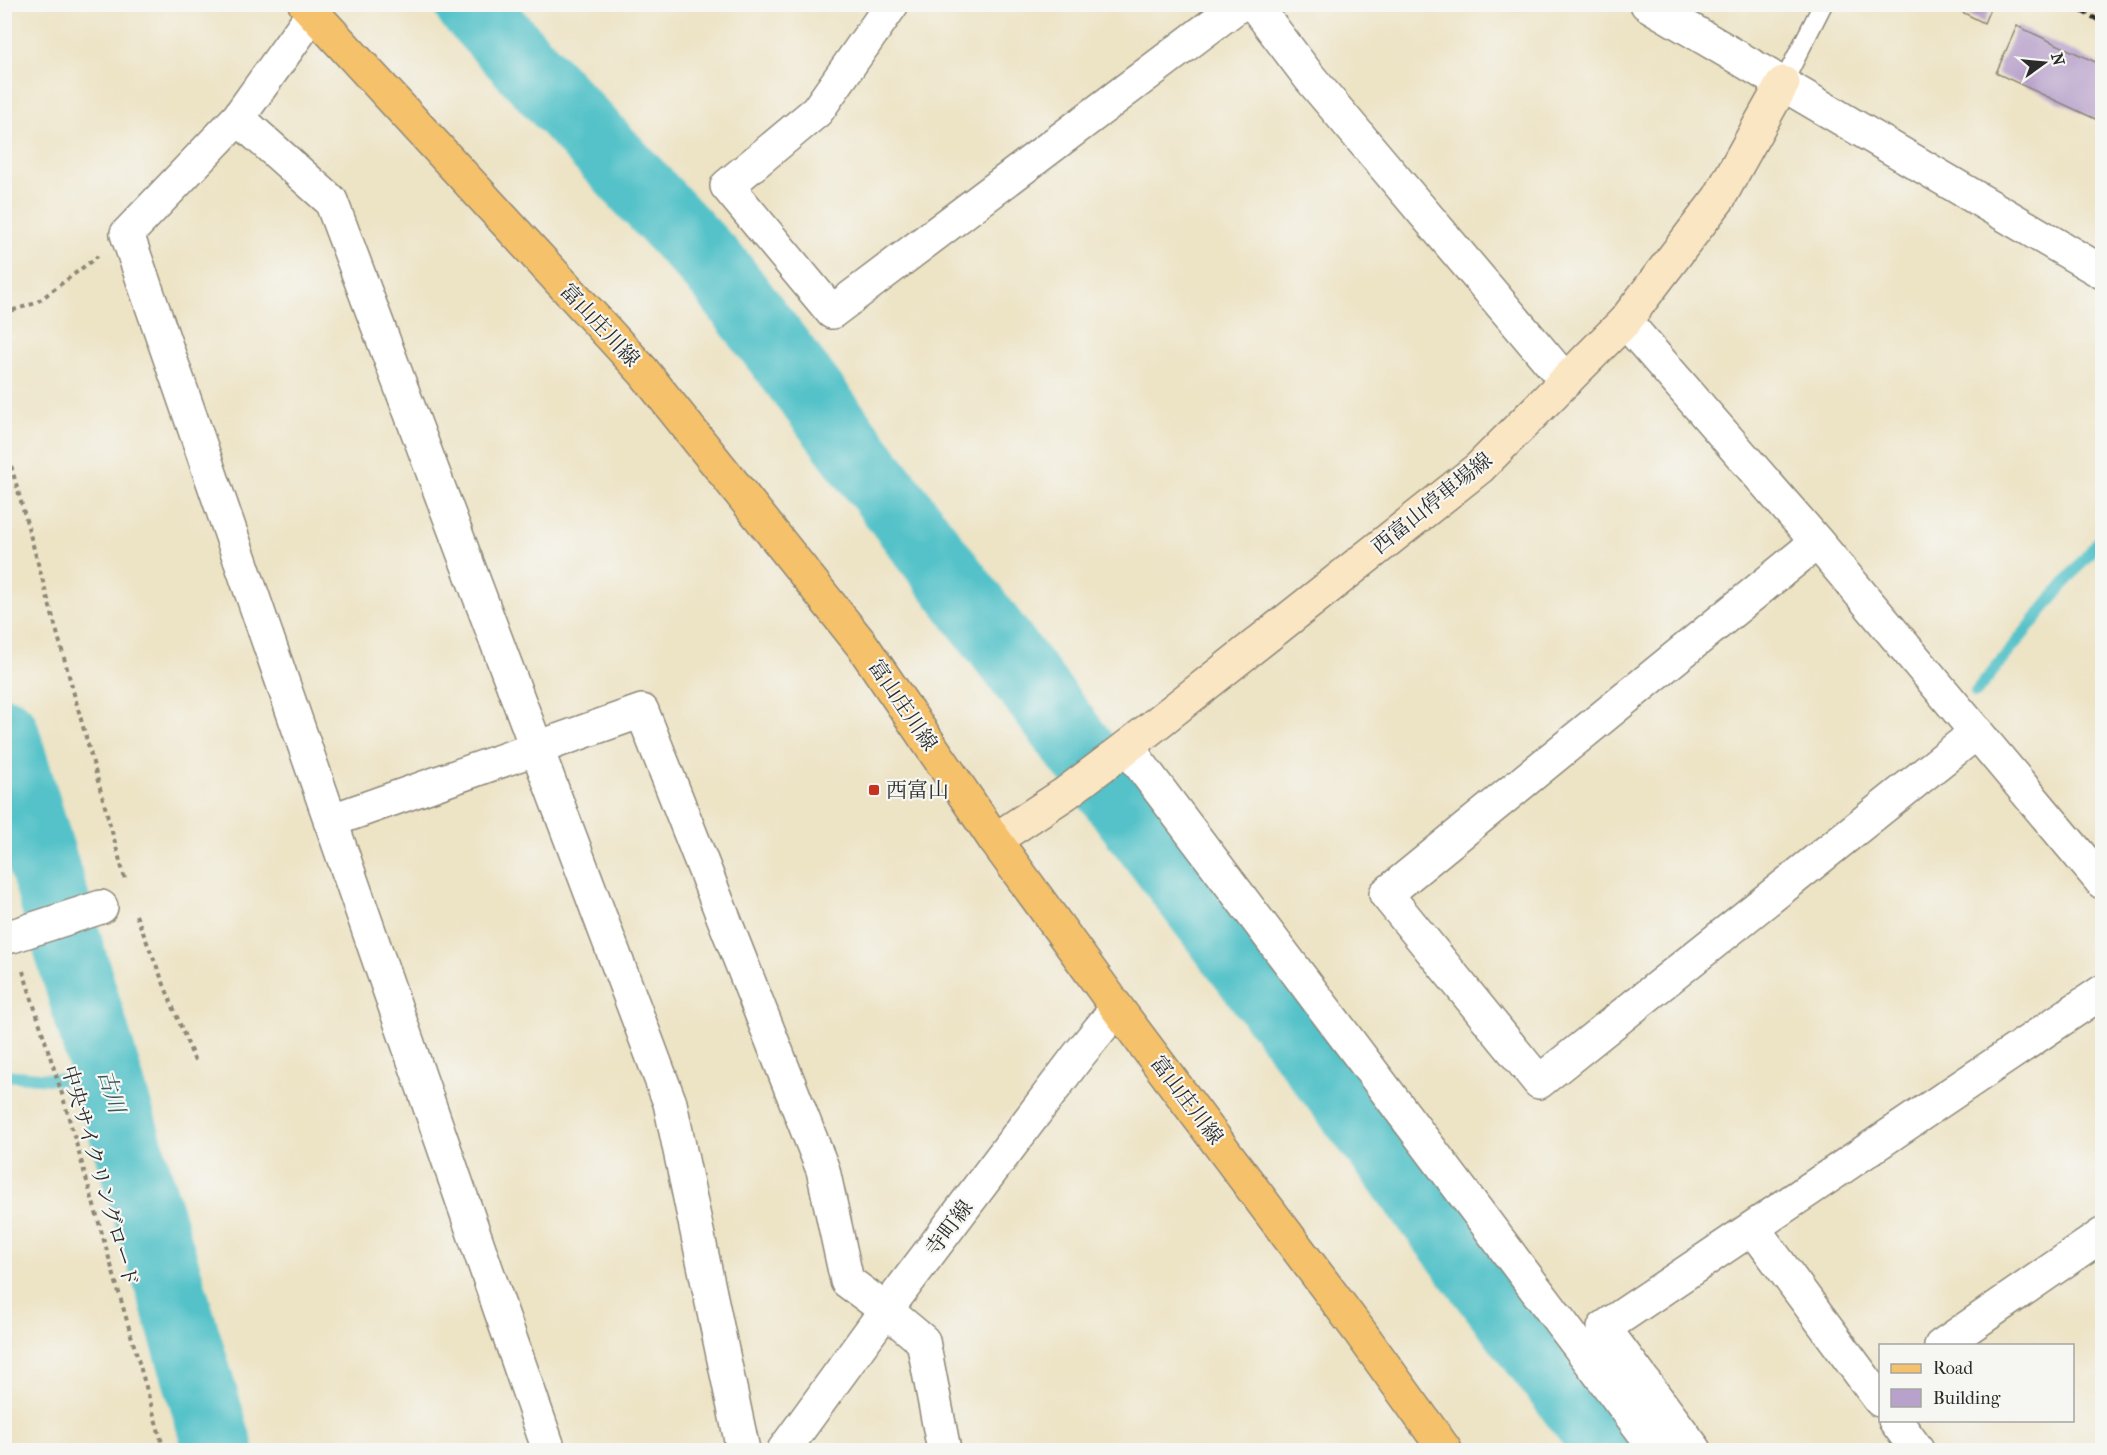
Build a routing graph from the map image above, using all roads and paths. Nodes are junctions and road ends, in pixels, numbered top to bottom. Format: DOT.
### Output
graph roads {
  1 [pos="892,4"];
  2 [pos="1240,4"];
  3 [pos="1254,4"];
  4 [pos="1647,4"];
  5 [pos="1823,4"];
  6 [pos="309,9"];
  7 [pos="1783,83"];
  8 [pos="238,118"];
  9 [pos="127,234"];
  10 [pos="2103,272"];
  11 [pos="4,312"];
  12 [pos="1625,321"];
  13 [pos="1566,381"];
  14 [pos="4,440"];
  15 [pos="1817,542"];
  16 [pos="1977,732"];
  17 [pos="1127,747"];
  18 [pos="538,749"];
  19 [pos="330,821"];
  20 [pos="995,840"];
  21 [pos="2103,882"];
  22 [pos="127,887"];
  23 [pos="101,906"];
  24 [pos="134,910"];
  25 [pos="12,936"];
  26 [pos="2103,992"];
  27 [pos="1118,1008"];
  28 [pos="196,1064"];
  29 [pos="1753,1228"];
  30 [pos="2103,1234"];
  31 [pos="886,1310"];
  32 [pos="1944,1344"];
  33 [pos="1878,1393"];
  34 [pos="1896,1422"];
  35 [pos="164,1450"];
  36 [pos="549,1450"];
  37 [pos="743,1450"];
  38 [pos="784,1450"];
  39 [pos="944,1450"];
  40 [pos="1445,1450"];
  41 [pos="1657,1450"];
  42 [pos="1695,1450"];
  43 [pos="1917,1450"];
  1 -- 2 [label="street"];
  3 -- 13 [label="street"];
  4 -- 7 [label="street"];
  5 -- 7 [label="lane"];
  6 -- 8 [label="street"];
  6 -- 20 [label="main road, 富山庄川線"];
  7 -- 10 [label="street"];
  7 -- 12 [label="main road, 西富山停車場線"];
  8 -- 9 [label="street"];
  8 -- 18 [label="street"];
  9 -- 11 [label="path"];
  9 -- 19 [label="street"];
  12 -- 13 [label="main road, 西富山停車場線"];
  12 -- 15 [label="street"];
  13 -- 17 [label="main road, 西富山停車場線"];
  14 -- 22 [label="path"];
  15 -- 16 [label="street"];
  15 -- 16 [label="street"];
  16 -- 21 [label="street"];
  17 -- 20 [label="main road, 西富山停車場線"];
  17 -- 41 [label="street"];
  18 -- 19 [label="street"];
  18 -- 31 [label="street"];
  18 -- 37 [label="street"];
  19 -- 36 [label="street"];
  20 -- 27 [label="main road, 富山庄川線"];
  23 -- 25 [label="street"];
  24 -- 28 [label="path"];
  25 -- 35 [label="path, 中央サイクリングロード"];
  26 -- 29 [label="street"];
  27 -- 31 [label="street, 寺町線"];
  27 -- 40 [label="main road, 富山庄川線"];
  29 -- 33 [label="street"];
  29 -- 42 [label="street"];
  30 -- 32 [label="street"];
  31 -- 38 [label="street, 寺町線"];
  31 -- 39 [label="street"];
  34 -- 43 [label="street"];
}
